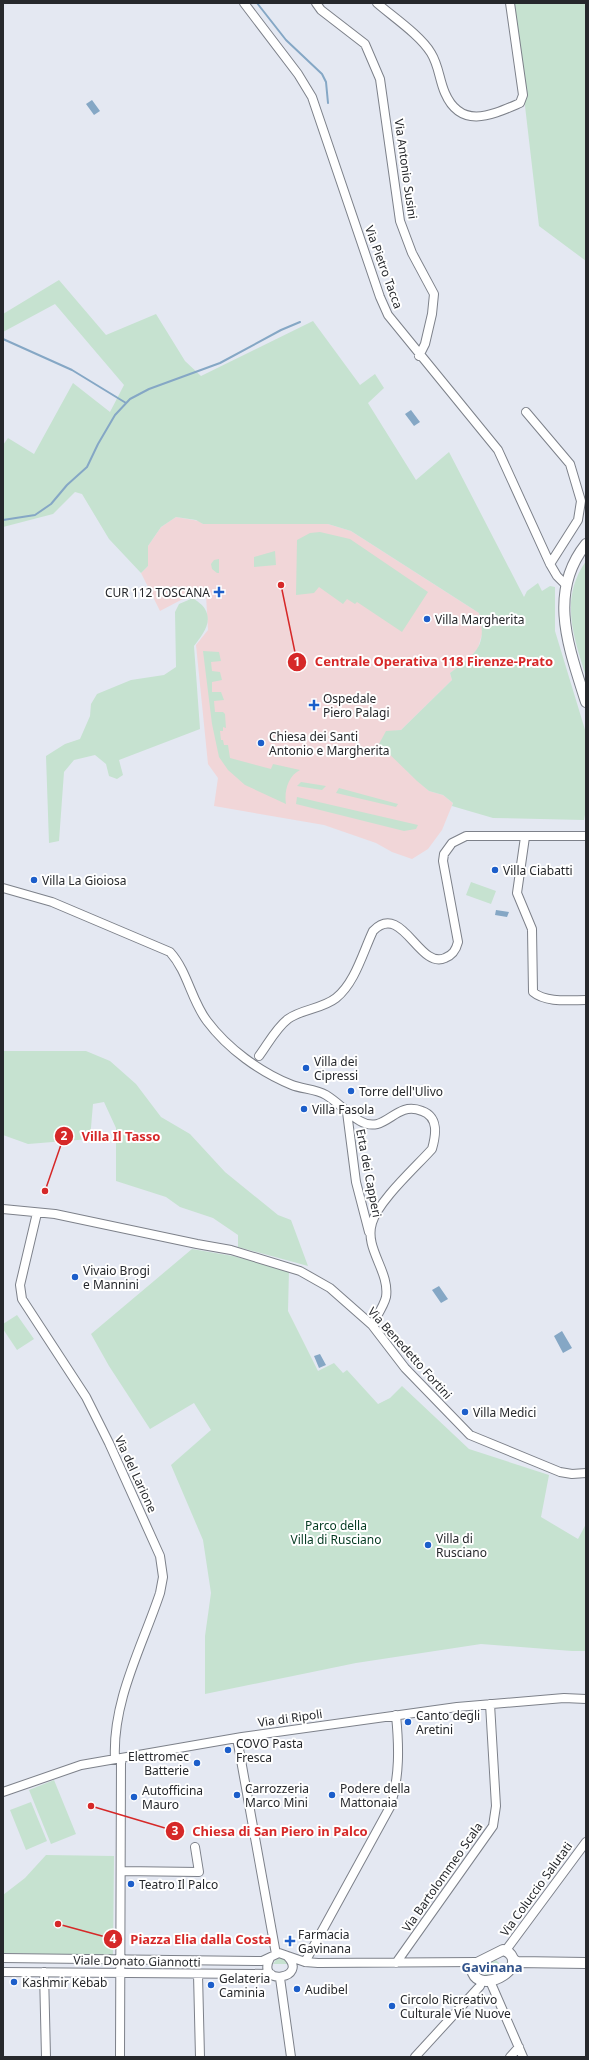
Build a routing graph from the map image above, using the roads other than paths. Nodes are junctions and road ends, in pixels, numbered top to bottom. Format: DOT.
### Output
graph roads {
  1 [pos="244,3"];
  2 [pos="316,3"];
  3 [pos="377,3"];
  4 [pos="510,3"];
  5 [pos="419,356"];
  6 [pos="526,412"];
  7 [pos="586,544"];
  8 [pos="550,564"];
  9 [pos="565,584"];
  10 [pos="586,702"];
  11 [pos="586,836"];
  12 [pos="525,837"];
  13 [pos="3,888"];
  14 [pos="586,1000"];
  15 [pos="260,1056"];
  16 [pos="347,1112"];
  17 [pos="3,1209"];
  18 [pos="37,1212"];
  19 [pos="370,1238"];
  20 [pos="372,1324"];
  21 [pos="586,1473"];
  22 [pos="586,1698"];
  23 [pos="490,1704"];
  24 [pos="396,1714"];
  25 [pos="237,1738"];
  26 [pos="118,1759"];
  27 [pos="3,1792"];
  28 [pos="585,1846"];
  29 [pos="195,1847"];
  30 [pos="121,1871"];
  31 [pos="506,1950"];
  32 [pos="287,1955"];
  33 [pos="273,1956"];
  34 [pos="3,1958"];
  35 [pos="121,1960"];
  36 [pos="514,1960"];
  37 [pos="305,1962"];
  38 [pos="478,1962"];
  39 [pos="396,1963"];
  40 [pos="586,1964"];
  41 [pos="3,1972"];
  42 [pos="44,1972"];
  43 [pos="120,1974"];
  44 [pos="198,1974"];
  45 [pos="271,1974"];
  46 [pos="280,1978"];
  47 [pos="486,1981"];
  48 [pos="519,2047"];
  49 [pos="46,2057"];
  50 [pos="120,2057"];
  51 [pos="200,2057"];
  52 [pos="291,2057"];
  53 [pos="415,2057"];
  54 [pos="510,2057"];
  55 [pos="523,2057"];
  1 -- 5 [label="street, Via Pietro Tacca"];
  2 -- 5 [label="street, Via Antonio Susini"];
  3 -- 4 [label="street"];
  5 -- 8 [label="street, Via Pietro Tacca"];
  6 -- 8 [label="street"];
  7 -- 9 [label="main road"];
  8 -- 9 [label="street, Via Pietro Tacca"];
  9 -- 10 [label="main road"];
  11 -- 12 [label="street"];
  12 -- 14 [label="street"];
  12 -- 15 [label="street"];
  13 -- 16 [label="street"];
  16 -- 19 [label="street, Erta dei Capperi"];
  16 -- 19 [label="street"];
  17 -- 18 [label="street, Via Benedetto Fortini"];
  18 -- 20 [label="street, Via Benedetto Fortini"];
  18 -- 26 [label="street, Via del Larione"];
  19 -- 20 [label="street, Erta dei Capperi"];
  20 -- 21 [label="street, Via Benedetto Fortini"];
  22 -- 23 [label="street, Via di Ripoli"];
  23 -- 24 [label="street, Via di Ripoli"];
  23 -- 39 [label="street, Via Bartolommeo Scala"];
  24 -- 25 [label="street, Via di Ripoli"];
  24 -- 37 [label="street"];
  25 -- 26 [label="street, Via di Ripoli"];
  25 -- 33 [label="street"];
  26 -- 27 [label="street, Via di Ripoli"];
  26 -- 30 [label="street, Via del Larione"];
  28 -- 31 [label="street, Via Coluccio Salutati"];
  29 -- 30 [label="street"];
  30 -- 35 [label="street, Via del Larione"];
  31 -- 36 [label="main road"];
  31 -- 38 [label="main road"];
  32 -- 33 [label="street, Viale Donato Giannotti"];
  32 -- 37 [label="street, Viale Donato Giannotti"];
  32 -- 46 [label="street"];
  33 -- 35 [label="street, Viale Donato Giannotti"];
  33 -- 45 [label="street"];
  34 -- 35 [label="street, Viale Donato Giannotti"];
  35 -- 43 [label="street, Via del Larione"];
  36 -- 40 [label="main road"];
  36 -- 47 [label="main road"];
  37 -- 39 [label="street, Viale Donato Giannotti"];
  38 -- 39 [label="street, Viale Donato Giannotti"];
  38 -- 47 [label="main road"];
  41 -- 42 [label="street, Viale Donato Giannotti"];
  42 -- 43 [label="street, Viale Donato Giannotti"];
  42 -- 49 [label="street"];
  43 -- 44 [label="street, Viale Donato Giannotti"];
  43 -- 50 [label="street, Via del Larione"];
  44 -- 45 [label="street, Viale Donato Giannotti"];
  44 -- 51 [label="street"];
  45 -- 46 [label="street, Viale Donato Giannotti"];
  46 -- 52 [label="street"];
  47 -- 48 [label="street"];
  47 -- 53 [label="street"];
  48 -- 54 [label="street"];
  48 -- 55 [label="street"];
}
